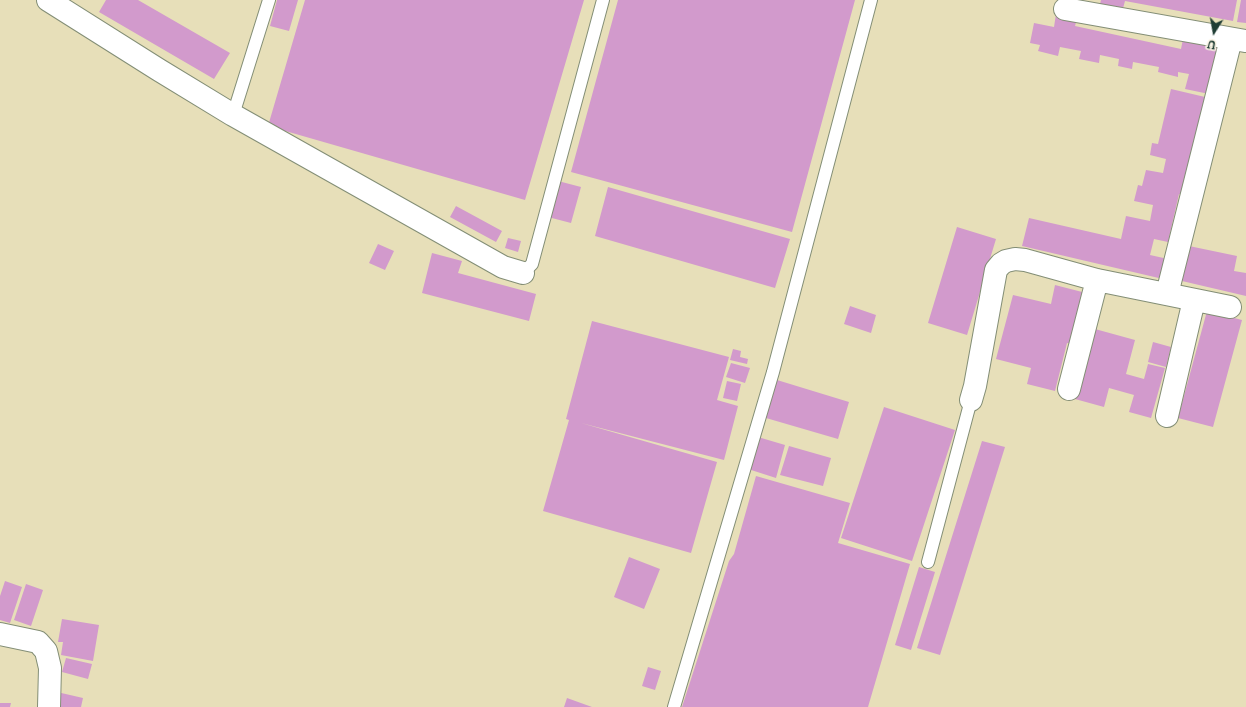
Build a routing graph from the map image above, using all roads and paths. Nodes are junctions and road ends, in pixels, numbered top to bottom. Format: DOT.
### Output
graph roads {
  1 [pos="48,0"];
  2 [pos="269,0"];
  3 [pos="603,0"];
  4 [pos="871,0"];
  5 [pos="1065,9"];
  6 [pos="1238,40"];
  7 [pos="233,114"];
  8 [pos="523,273"];
  9 [pos="1097,280"];
  10 [pos="1167,294"];
  11 [pos="1194,300"];
  12 [pos="1230,307"];
  13 [pos="1069,389"];
  14 [pos="970,400"];
  15 [pos="1167,416"];
  16 [pos="928,562"];
  17 [pos="0,634"];
  18 [pos="49,707"];
  19 [pos="674,707"];
  1 -- 7 [label="street"];
  2 -- 7 [label="lane"];
  3 -- 8 [label="lane"];
  4 -- 19 [label="lane"];
  5 -- 6 [label="street"];
  6 -- 10 [label="street"];
  7 -- 8 [label="street"];
  9 -- 10 [label="street"];
  9 -- 13 [label="street"];
  9 -- 14 [label="street"];
  10 -- 11 [label="street"];
  11 -- 12 [label="street"];
  11 -- 15 [label="street"];
  14 -- 16 [label="lane"];
  17 -- 18 [label="street"];
}
